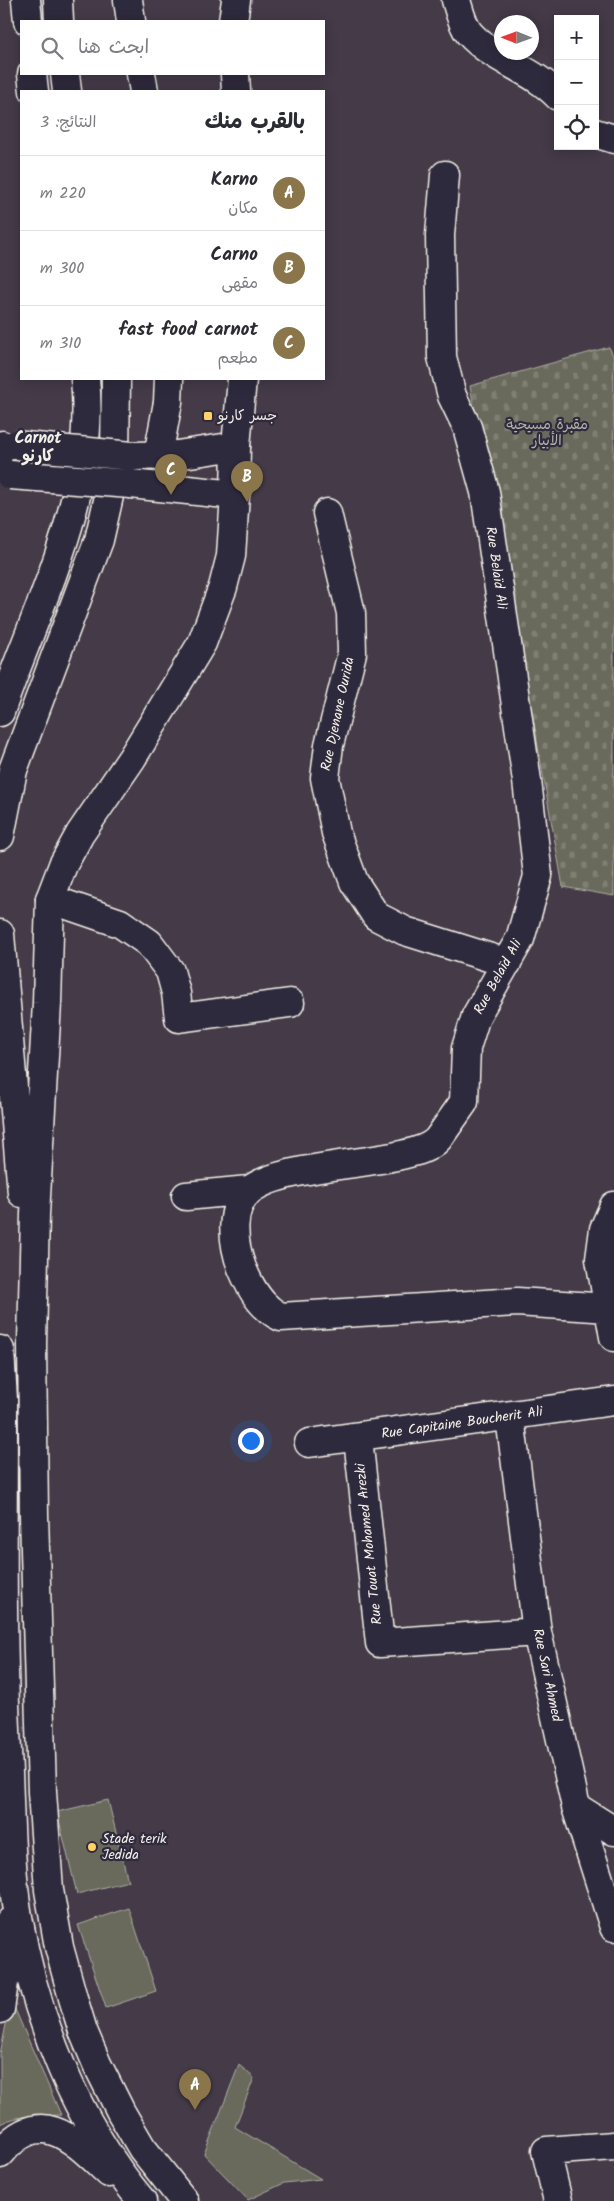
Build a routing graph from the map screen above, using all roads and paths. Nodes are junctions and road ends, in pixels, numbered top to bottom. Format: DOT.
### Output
graph roads {
  1 [pos="26,0"];
  2 [pos="58,0"];
  3 [pos="128,0"];
  4 [pos="236,0"];
  5 [pos="456,0"];
  6 [pos="28,20"];
  7 [pos="60,20"];
  8 [pos="131,20"];
  9 [pos="233,20"];
  10 [pos="32,75"];
  11 [pos="65,75"];
  12 [pos="141,75"];
  13 [pos="234,75"];
  14 [pos="34,90"];
  15 [pos="67,90"];
  16 [pos="144,90"];
  17 [pos="236,90"];
  18 [pos="554,92"];
  19 [pos="599,133"];
  20 [pos="614,139"];
  21 [pos="445,175"];
  22 [pos="84,380"];
  23 [pos="116,380"];
  24 [pos="169,380"];
  25 [pos="242,380"];
  26 [pos="236,446"];
  27 [pos="145,456"];
  28 [pos="4,457"];
  29 [pos="141,485"];
  30 [pos="235,495"];
  31 [pos="327,513"];
  32 [pos="0,712"];
  33 [pos="0,836"];
  34 [pos="50,899"];
  35 [pos="0,934"];
  36 [pos="507,963"];
  37 [pos="290,1003"];
  38 [pos="250,1190"];
  39 [pos="186,1196"];
  40 [pos="614,1206"];
  41 [pos="609,1308"];
  42 [pos="614,1336"];
  43 [pos="32,1344"];
  44 [pos="0,1350"];
  45 [pos="1,1374"];
  46 [pos="614,1401"];
  47 [pos="510,1417"];
  48 [pos="358,1438"];
  49 [pos="309,1443"];
  50 [pos="537,1632"];
  51 [pos="576,1807"];
  52 [pos="614,1831"];
  53 [pos="6,1835"];
  54 [pos="614,1927"];
  55 [pos="0,2009"];
  56 [pos="614,2146"];
  57 [pos="0,2154"];
  58 [pos="141,2201"];
  59 [pos="184,2201"];
  60 [pos="558,2201"];
  1 -- 6 [label="main road"];
  2 -- 7 [label="main road"];
  3 -- 8 [label="main road"];
  4 -- 9 [label="main road"];
  5 -- 18 [label="main road"];
  10 -- 14 [label="main road"];
  11 -- 15 [label="main road"];
  12 -- 16 [label="main road"];
  13 -- 17 [label="main road"];
  19 -- 20 [label="main road"];
  21 -- 36 [label="main road, Rue Belaïd Ali"];
  22 -- 32 [label="main road"];
  23 -- 33 [label="main road"];
  24 -- 27 [label="main road"];
  25 -- 26 [label="main road"];
  26 -- 27 [label="main road"];
  26 -- 30 [label="main road"];
  27 -- 28 [label="main road, bridge"];
  27 -- 29 [label="main road"];
  27 -- 30 [label="main road"];
  28 -- 29 [label="main road, bridge"];
  29 -- 30 [label="main road"];
  30 -- 34 [label="main road"];
  31 -- 36 [label="main road, Rue Djenane Ourida"];
  34 -- 37 [label="main road"];
  34 -- 43 [label="main road"];
  35 -- 43 [label="main road"];
  36 -- 38 [label="main road, Rue Belaïd Ali"];
  38 -- 39 [label="main road"];
  38 -- 41 [label="main road, Rue Belaïd Ali"];
  40 -- 41 [label="main road"];
  41 -- 42 [label="main road"];
  43 -- 59 [label="main road"];
  44 -- 45 [label="main road"];
  45 -- 53 [label="main road"];
  46 -- 47 [label="main road, Rue Capitaine Boucherit Ali"];
  47 -- 48 [label="main road, Rue Capitaine Boucherit Ali"];
  47 -- 50 [label="main road, Rue Sari Ahmed"];
  48 -- 49 [label="main road, Rue Capitaine Boucherit Ali"];
  48 -- 50 [label="main road, Rue Touat Mohamed Arezki"];
  50 -- 51 [label="main road, Rue Sari Ahmed"];
  51 -- 52 [label="main road"];
  51 -- 54 [label="main road, Rue Sari Ahmed"];
  53 -- 55 [label="main road"];
  53 -- 58 [label="main road"];
  56 -- 60 [label="main road"];
  57 -- 58 [label="main road"];
}
